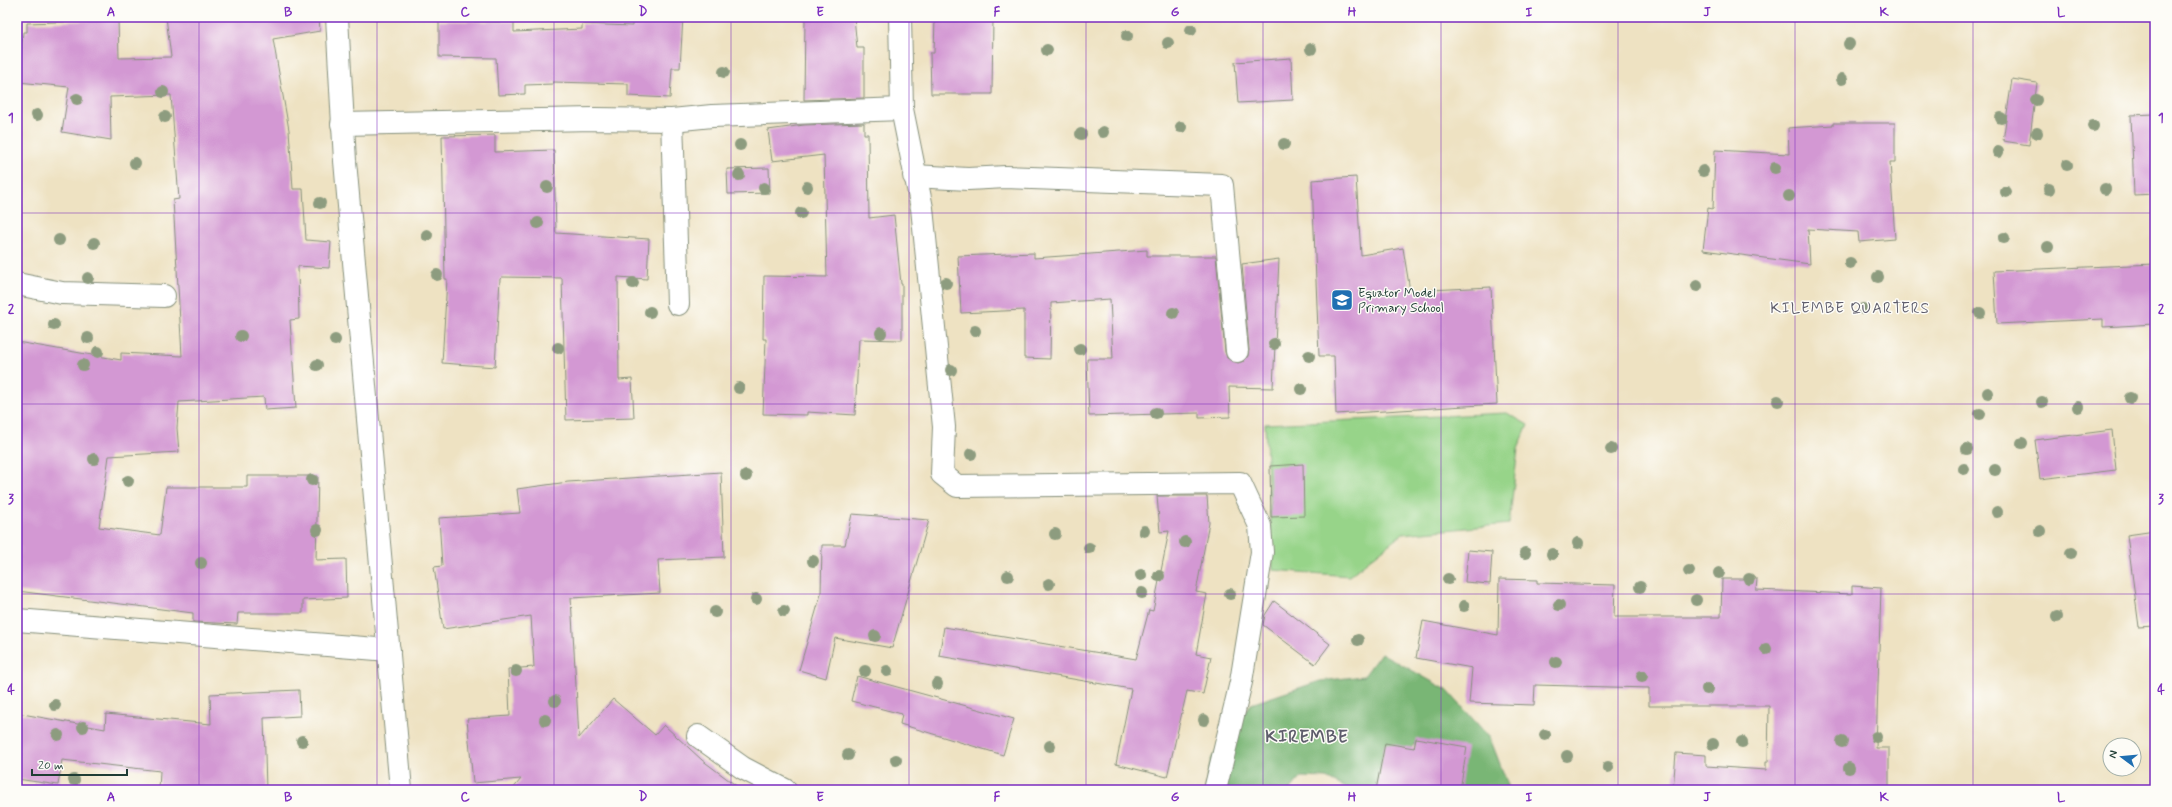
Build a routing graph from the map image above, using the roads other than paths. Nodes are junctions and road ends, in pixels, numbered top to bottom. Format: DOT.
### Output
graph roads {
  1 [pos="337,17"];
  2 [pos="900,17"];
  3 [pos="902,109"];
  4 [pos="672,120"];
  5 [pos="342,124"];
  6 [pos="914,176"];
  7 [pos="17,284"];
  8 [pos="164,296"];
  9 [pos="678,304"];
  10 [pos="1237,351"];
  11 [pos="17,620"];
  12 [pos="389,650"];
  13 [pos="698,736"];
  14 [pos="401,790"];
  15 [pos="785,790"];
  16 [pos="1215,790"];
  1 -- 5 [label="street"];
  2 -- 3 [label="street"];
  3 -- 4 [label="street"];
  3 -- 6 [label="street"];
  4 -- 5 [label="street"];
  4 -- 9 [label="street"];
  5 -- 12 [label="street"];
  6 -- 10 [label="street"];
  6 -- 16 [label="street"];
  7 -- 8 [label="street"];
  11 -- 12 [label="street"];
  12 -- 14 [label="street"];
  13 -- 15 [label="street"];
}
